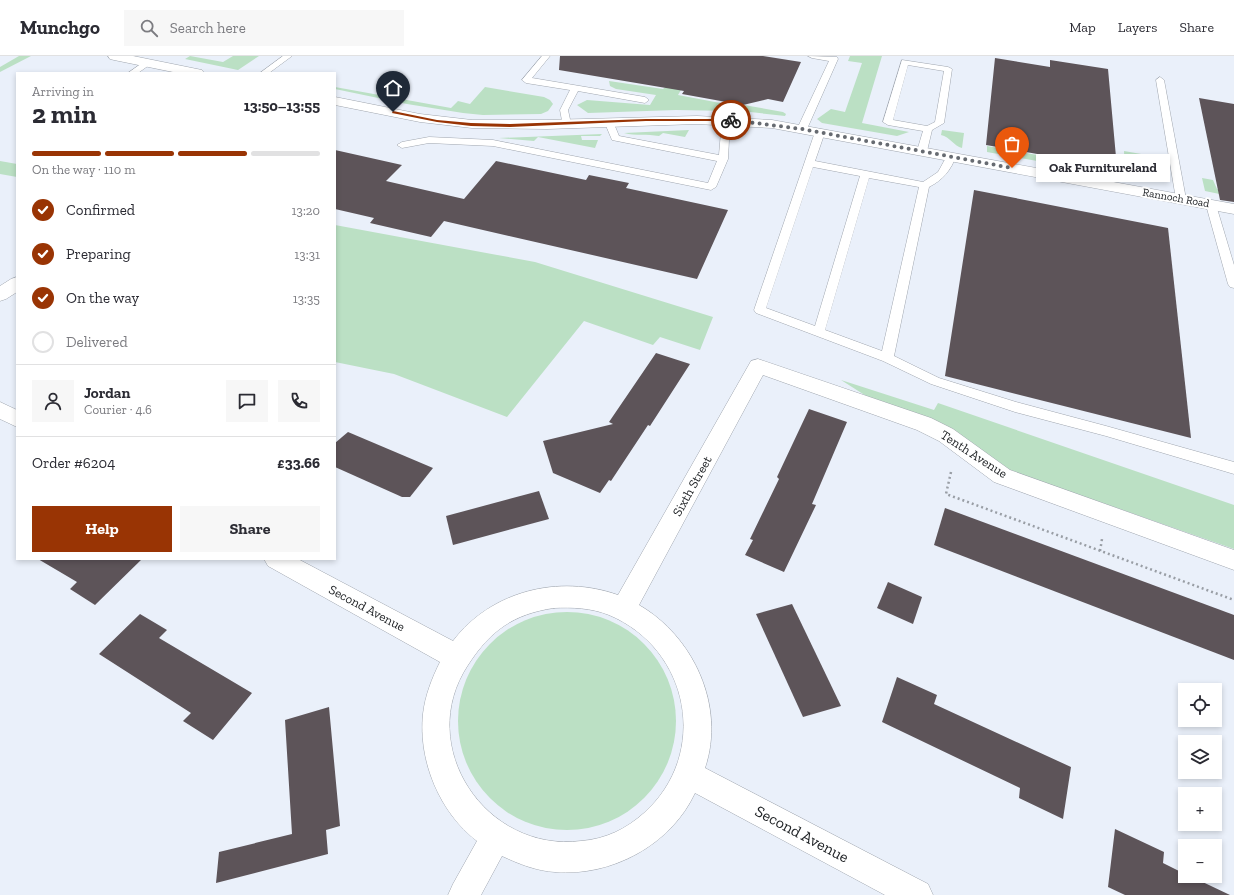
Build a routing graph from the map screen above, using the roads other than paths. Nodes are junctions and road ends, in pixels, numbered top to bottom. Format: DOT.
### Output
graph roads {
  1 [pos="114,56"];
  2 [pos="288,56"];
  3 [pos="546,56"];
  4 [pos="812,56"];
  5 [pos="148,63"];
  6 [pos="134,72"];
  7 [pos="192,72"];
  8 [pos="265,72"];
  9 [pos="1160,80"];
  10 [pos="575,88"];
  11 [pos="645,100"];
  12 [pos="336,101"];
  13 [pos="726,120"];
  14 [pos="609,122"];
  15 [pos="566,124"];
  16 [pos="802,129"];
  17 [pos="928,129"];
  18 [pos="820,132"];
  19 [pos="402,145"];
  20 [pos="922,151"];
  21 [pos="951,156"];
  22 [pos="723,159"];
  23 [pos="810,163"];
  24 [pos="865,174"];
  25 [pos="924,185"];
  26 [pos="1181,199"];
  27 [pos="1212,205"];
  28 [pos="1234,209"];
  29 [pos="16,284"];
  30 [pos="1234,284"];
  31 [pos="0,295"];
  32 [pos="819,332"];
  33 [pos="887,358"];
  34 [pos="758,366"];
  35 [pos="0,410"];
  36 [pos="16,418"];
  37 [pos="1234,468"];
  38 [pos="278,560"];
  39 [pos="1234,560"];
  40 [pos="625,606"];
  41 [pos="458,658"];
  42 [pos="688,774"];
  43 [pos="496,840"];
  44 [pos="464,895"];
  45 [pos="917,895"];
  1 -- 5 [label="street"];
  2 -- 8 [label="lane"];
  3 -- 10 [label="lane"];
  4 -- 16 [label="lane"];
  5 -- 6 [label="lane"];
  5 -- 7 [label="street"];
  9 -- 26 [label="lane"];
  10 -- 11 [label="lane"];
  10 -- 15 [label="lane"];
  12 -- 15 [label="street, Rannoch Road"];
  13 -- 14 [label="street, Rannoch Road"];
  13 -- 16 [label="street, Rannoch Road"];
  13 -- 22 [label="lane"];
  14 -- 15 [label="street, Rannoch Road"];
  14 -- 22 [label="lane"];
  16 -- 18 [label="street, Rannoch Road"];
  17 -- 17 [label="lane"];
  17 -- 20 [label="lane"];
  18 -- 20 [label="street, Rannoch Road"];
  18 -- 23 [label="lane"];
  19 -- 22 [label="lane"];
  20 -- 21 [label="street, Rannoch Road"];
  21 -- 25 [label="lane"];
  21 -- 26 [label="street, Rannoch Road"];
  23 -- 24 [label="lane"];
  23 -- 32 [label="lane"];
  24 -- 25 [label="lane"];
  24 -- 32 [label="lane"];
  25 -- 33 [label="lane"];
  26 -- 27 [label="street, Rannoch Road"];
  27 -- 28 [label="street, Rannoch Road"];
  27 -- 30 [label="lane"];
  29 -- 31 [label="street"];
  32 -- 33 [label="lane"];
  33 -- 37 [label="lane"];
  34 -- 39 [label="street, Tenth Avenue"];
  34 -- 40 [label="street, Sixth Street"];
  35 -- 36 [label="street"];
  38 -- 41 [label="street, Second Avenue"];
  40 -- 41 [label="street"];
  40 -- 42 [label="street"];
  41 -- 43 [label="street"];
  42 -- 43 [label="street"];
  42 -- 45 [label="street, Second Avenue"];
  43 -- 44 [label="street"];
}
